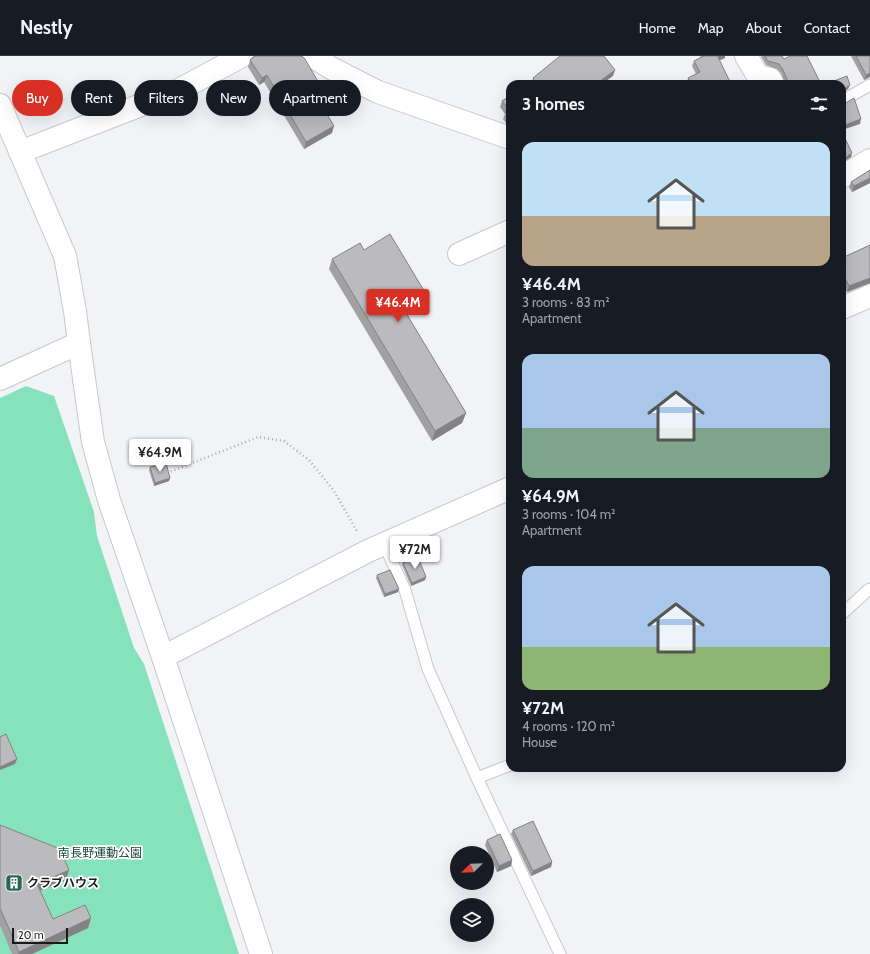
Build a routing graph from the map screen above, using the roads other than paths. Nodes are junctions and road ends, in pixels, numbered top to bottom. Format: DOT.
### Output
graph roads {
  1 [pos="242,56"];
  2 [pos="312,56"];
  3 [pos="746,56"];
  4 [pos="771,80"];
  5 [pos="870,86"];
  6 [pos="846,100"];
  7 [pos="0,105"];
  8 [pos="506,137"];
  9 [pos="20,152"];
  10 [pos="870,160"];
  11 [pos="846,175"];
  12 [pos="506,233"];
  13 [pos="459,254"];
  14 [pos="870,296"];
  15 [pos="846,306"];
  16 [pos="79,343"];
  17 [pos="0,379"];
  18 [pos="506,490"];
  19 [pos="376,547"];
  20 [pos="870,590"];
  21 [pos="846,610"];
  22 [pos="163,657"];
  23 [pos="506,767"];
  24 [pos="477,778"];
  25 [pos="261,954"];
  26 [pos="560,954"];
  1 -- 9 [label="street"];
  2 -- 8 [label="street"];
  3 -- 4 [label="street"];
  5 -- 6 [label="lane"];
  7 -- 9 [label="street"];
  9 -- 16 [label="street"];
  10 -- 11 [label="street"];
  12 -- 13 [label="street"];
  14 -- 15 [label="street"];
  16 -- 17 [label="street"];
  16 -- 22 [label="street"];
  18 -- 19 [label="street"];
  19 -- 22 [label="street"];
  19 -- 24 [label="lane"];
  20 -- 21 [label="lane"];
  22 -- 25 [label="street"];
  23 -- 24 [label="lane"];
  24 -- 26 [label="lane"];
}
